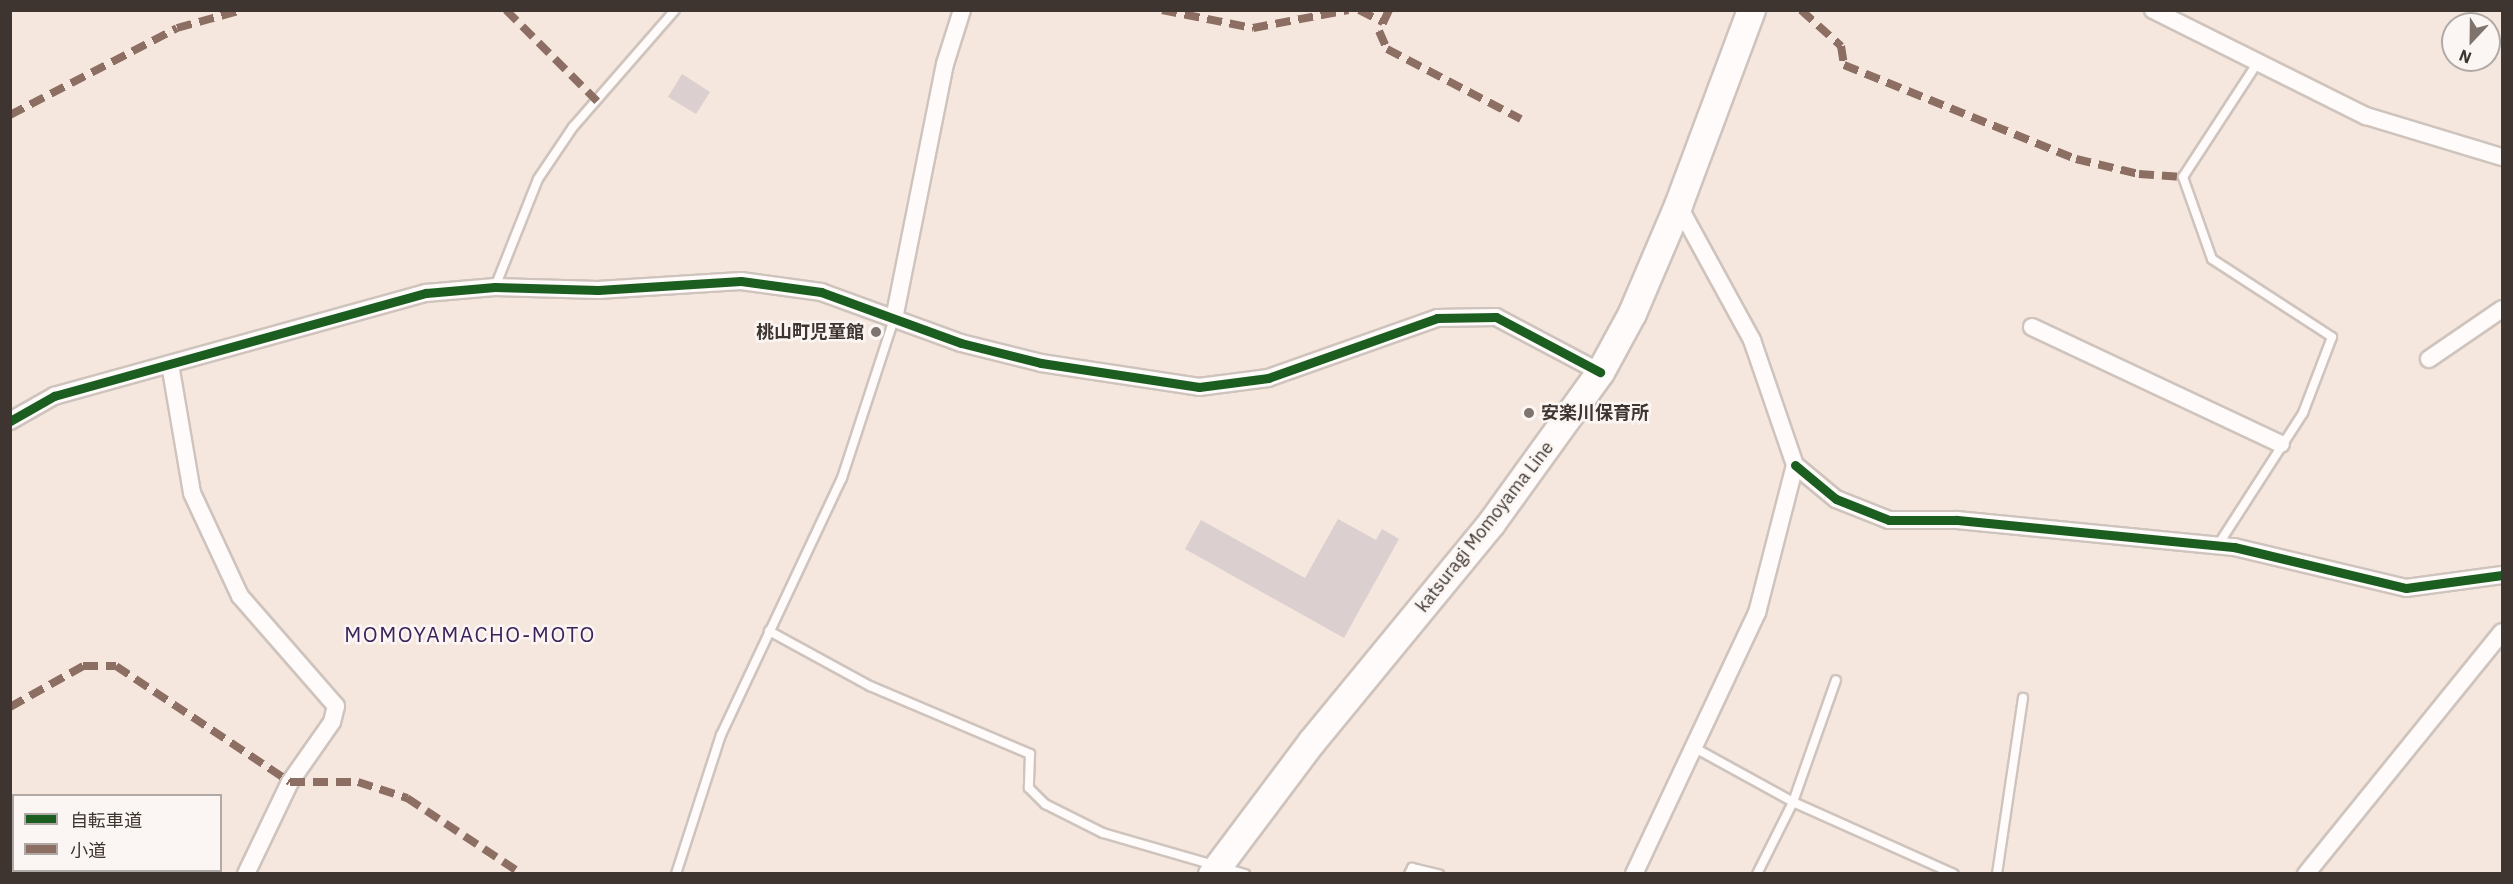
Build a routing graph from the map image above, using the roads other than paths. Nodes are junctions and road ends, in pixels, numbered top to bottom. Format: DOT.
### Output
graph roads {
  1 [pos="675,10"];
  2 [pos="962,10"];
  3 [pos="1751,10"];
  4 [pos="2153,10"];
  5 [pos="2258,62"];
  6 [pos="2502,157"];
  7 [pos="1678,205"];
  8 [pos="495,287"];
  9 [pos="2502,309"];
  10 [pos="894,319"];
  11 [pos="2032,327"];
  12 [pos="2429,359"];
  13 [pos="170,364"];
  14 [pos="1600,372"];
  15 [pos="10,421"];
  16 [pos="2281,444"];
  17 [pos="1795,465"];
  18 [pos="2218,545"];
  19 [pos="2502,575"];
  20 [pos="770,631"];
  21 [pos="2502,632"];
  22 [pos="1836,680"];
  23 [pos="2023,698"];
  24 [pos="1693,747"];
  25 [pos="1793,802"];
  26 [pos="1216,869"];
  27 [pos="246,873"];
  28 [pos="676,873"];
  29 [pos="1245,873"];
  30 [pos="1409,873"];
  31 [pos="1439,873"];
  32 [pos="1634,873"];
  33 [pos="1757,873"];
  34 [pos="1954,873"];
  35 [pos="1997,873"];
  36 [pos="2306,873"];
  1 -- 8 [label="lane"];
  2 -- 10 [label="street"];
  3 -- 7 [label="main road, katsuragi Momoyama Line"];
  4 -- 5 [label="street"];
  5 -- 6 [label="street"];
  5 -- 16 [label="lane"];
  7 -- 14 [label="main road, katsuragi Momoyama Line"];
  7 -- 17 [label="street"];
  8 -- 10 [label="street"];
  8 -- 13 [label="street"];
  9 -- 12 [label="street"];
  10 -- 14 [label="street"];
  10 -- 20 [label="lane"];
  11 -- 16 [label="street"];
  13 -- 15 [label="street"];
  13 -- 27 [label="street"];
  14 -- 26 [label="main road, katsuragi Momoyama Line"];
  16 -- 18 [label="lane"];
  17 -- 18 [label="street"];
  17 -- 24 [label="street"];
  18 -- 19 [label="street"];
  20 -- 26 [label="lane"];
  20 -- 28 [label="lane"];
  21 -- 36 [label="street"];
  22 -- 25 [label="lane"];
  23 -- 35 [label="lane"];
  24 -- 25 [label="lane"];
  24 -- 32 [label="street"];
  25 -- 33 [label="lane"];
  25 -- 34 [label="lane"];
  26 -- 29 [label="lane"];
  30 -- 31 [label="lane"];
}
